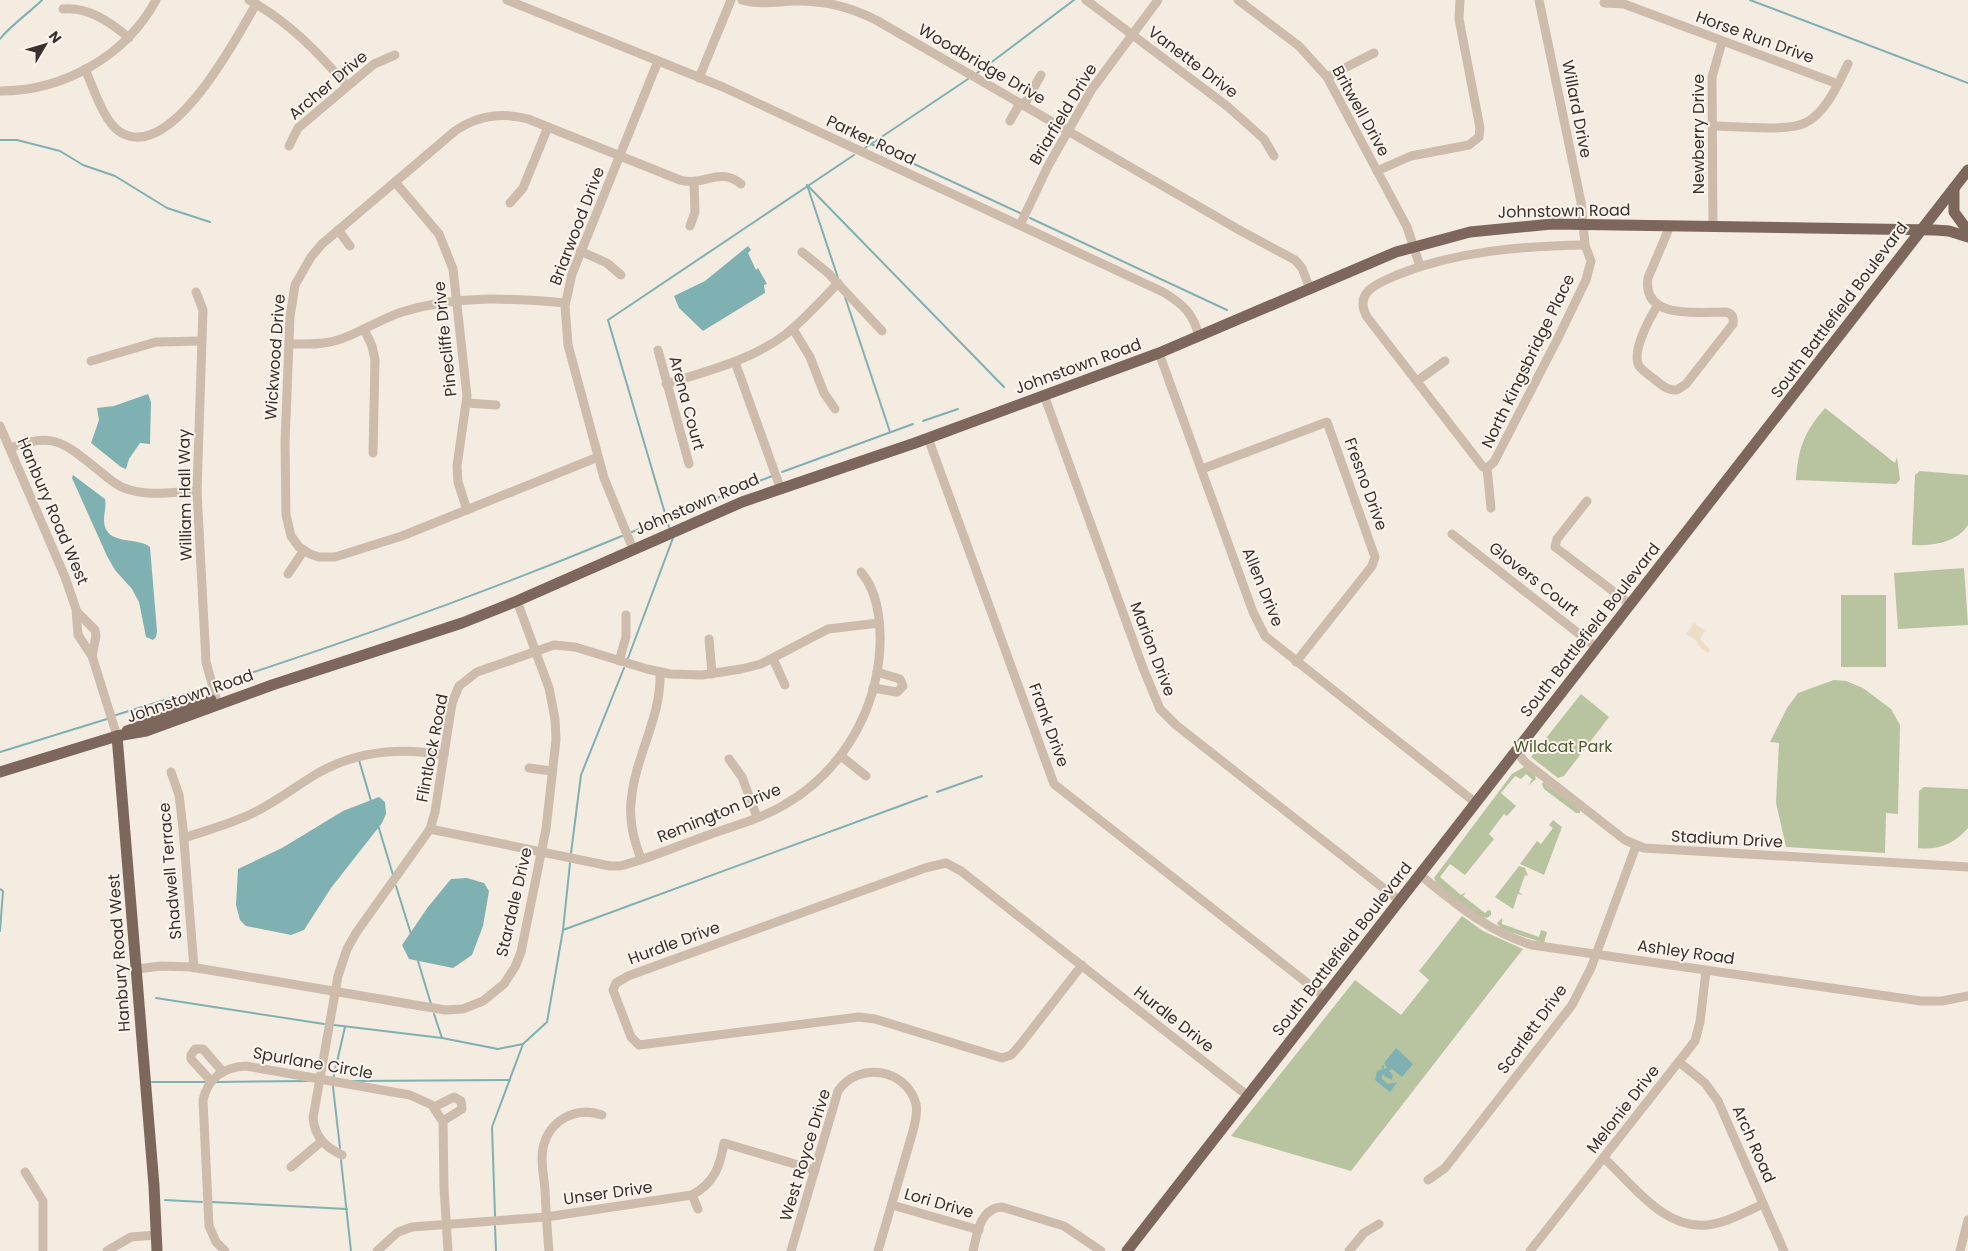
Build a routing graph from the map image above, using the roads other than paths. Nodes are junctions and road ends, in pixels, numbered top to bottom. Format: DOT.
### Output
graph roads {
  1 [pos="156,0"];
  2 [pos="507,0"];
  3 [pos="731,0"];
  4 [pos="742,0"];
  5 [pos="1086,0"];
  6 [pos="1158,0"];
  7 [pos="1238,0"];
  8 [pos="1460,0"];
  9 [pos="1538,0"];
  10 [pos="252,2"];
  11 [pos="831,2"];
  12 [pos="1604,3"];
  13 [pos="63,10"];
  14 [pos="1132,35"];
  15 [pos="129,38"];
  16 [pos="1722,42"];
  17 [pos="1374,53"];
  18 [pos="395,55"];
  19 [pos="658,61"];
  20 [pos="1848,64"];
  21 [pos="85,69"];
  22 [pos="1041,75"];
  23 [pos="1327,77"];
  24 [pos="699,78"];
  25 [pos="1838,84"];
  26 [pos="347,86"];
  27 [pos="0,91"];
  28 [pos="1022,104"];
  29 [pos="1010,121"];
  30 [pos="1712,126"];
  31 [pos="548,127"];
  32 [pos="1067,130"];
  33 [pos="289,146"];
  34 [pos="619,156"];
  35 [pos="1274,156"];
  36 [pos="1968,170"];
  37 [pos="1378,171"];
  38 [pos="395,182"];
  39 [pos="694,182"];
  40 [pos="741,184"];
  41 [pos="1954,187"];
  42 [pos="510,203"];
  43 [pos="1020,225"];
  44 [pos="1583,225"];
  45 [pos="690,226"];
  46 [pos="1670,226"];
  47 [pos="1713,227"];
  48 [pos="338,230"];
  49 [pos="1922,230"];
  50 [pos="1968,231"];
  51 [pos="1968,237"];
  52 [pos="1585,245"];
  53 [pos="350,246"];
  54 [pos="1413,246"];
  55 [pos="580,251"];
  56 [pos="802,252"];
  57 [pos="1420,266"];
  58 [pos="621,275"];
  59 [pos="838,283"];
  60 [pos="1310,288"];
  61 [pos="196,292"];
  62 [pos="457,302"];
  63 [pos="566,304"];
  64 [pos="1658,305"];
  65 [pos="793,328"];
  66 [pos="364,329"];
  67 [pos="882,331"];
  68 [pos="1199,337"];
  69 [pos="200,341"];
  70 [pos="289,344"];
  71 [pos="658,350"];
  72 [pos="1159,353"];
  73 [pos="91,361"];
  74 [pos="1445,361"];
  75 [pos="735,362"];
  76 [pos="1417,382"];
  77 [pos="666,384"];
  78 [pos="1044,395"];
  79 [pos="467,403"];
  80 [pos="496,406"];
  81 [pos="835,409"];
  82 [pos="0,426"];
  83 [pos="928,438"];
  84 [pos="10,448"];
  85 [pos="373,453"];
  86 [pos="598,457"];
  87 [pos="689,464"];
  88 [pos="1486,468"];
  89 [pos="1202,469"];
  90 [pos="780,487"];
  91 [pos="197,491"];
  92 [pos="1587,501"];
  93 [pos="1491,508"];
  94 [pos="468,510"];
  95 [pos="1452,534"];
  96 [pos="633,549"];
  97 [pos="304,550"];
  98 [pos="861,572"];
  99 [pos="288,574"];
  100 [pos="517,601"];
  101 [pos="1630,604"];
  102 [pos="76,609"];
  103 [pos="626,615"];
  104 [pos="878,623"];
  105 [pos="709,639"];
  106 [pos="1597,648"];
  107 [pos="535,650"];
  108 [pos="92,656"];
  109 [pos="774,659"];
  110 [pos="619,661"];
  111 [pos="1296,662"];
  112 [pos="660,672"];
  113 [pos="877,672"];
  114 [pos="712,674"];
  115 [pos="272,685"];
  116 [pos="785,685"];
  117 [pos="873,688"];
  118 [pos="216,698"];
  119 [pos="117,736"];
  120 [pos="1517,752"];
  121 [pos="444,755"];
  122 [pos="840,756"];
  123 [pos="728,759"];
  124 [pos="529,768"];
  125 [pos="552,770"];
  126 [pos="0,772"];
  127 [pos="171,772"];
  128 [pos="866,776"];
  129 [pos="1476,803"];
  130 [pos="757,817"];
  131 [pos="430,829"];
  132 [pos="184,838"];
  133 [pos="1636,846"];
  134 [pos="541,852"];
  135 [pos="641,859"];
  136 [pos="1968,867"];
  137 [pos="1420,875"];
  138 [pos="1400,900"];
  139 [pos="1596,955"];
  140 [pos="1082,965"];
  141 [pos="194,968"];
  142 [pos="136,969"];
  143 [pos="1706,971"];
  144 [pos="335,992"];
  145 [pos="1968,996"];
  146 [pos="1325,997"];
  147 [pos="1679,1062"];
  148 [pos="223,1072"];
  149 [pos="320,1079"];
  150 [pos="211,1081"];
  151 [pos="1248,1096"];
  152 [pos="434,1108"];
  153 [pos="602,1115"];
  154 [pos="442,1121"];
  155 [pos="322,1141"];
  156 [pos="342,1155"];
  157 [pos="1604,1158"];
  158 [pos="291,1167"];
  159 [pos="814,1170"];
  160 [pos="25,1172"];
  161 [pos="1428,1180"];
  162 [pos="692,1195"];
  163 [pos="1763,1204"];
  164 [pos="892,1205"];
  165 [pos="698,1209"];
  166 [pos="546,1216"];
  167 [pos="1968,1220"];
  168 [pos="446,1224"];
  169 [pos="1379,1224"];
  170 [pos="979,1230"];
  171 [pos="156,1235"];
  172 [pos="219,1249"];
  173 [pos="43,1251"];
  174 [pos="107,1251"];
  175 [pos="157,1251"];
  176 [pos="377,1251"];
  177 [pos="448,1251"];
  178 [pos="549,1251"];
  179 [pos="791,1251"];
  180 [pos="878,1251"];
  181 [pos="973,1251"];
  182 [pos="1101,1251"];
  183 [pos="1127,1251"];
  184 [pos="1349,1251"];
  185 [pos="1530,1251"];
  186 [pos="1784,1251"];
  187 [pos="1960,1251"];
  1 -- 15 [label="street"];
  2 -- 19 [label="street, Parker Road"];
  3 -- 24 [label="street"];
  4 -- 11 [label="street, Woodbridge Drive"];
  5 -- 14 [label="street, Vanette Drive"];
  6 -- 14 [label="street, Briarfield Drive"];
  7 -- 23 [label="street, Britwell Drive"];
  8 -- 37 [label="street"];
  9 -- 44 [label="street, Willard Drive"];
  10 -- 21 [label="street"];
  10 -- 26 [label="street"];
  11 -- 28 [label="street, Woodbridge Drive"];
  12 -- 16 [label="street, Horse Run Drive"];
  13 -- 15 [label="street"];
  14 -- 32 [label="street, Briarfield Drive"];
  14 -- 35 [label="street, Vanette Drive"];
  15 -- 21 [label="street"];
  16 -- 25 [label="street, Horse Run Drive"];
  16 -- 30 [label="street, Newberry Drive"];
  17 -- 23 [label="street"];
  18 -- 26 [label="street, Archer Drive"];
  19 -- 24 [label="street, Parker Road"];
  19 -- 34 [label="street, Briarwood Drive"];
  20 -- 25 [label="street"];
  21 -- 27 [label="street"];
  22 -- 28 [label="street"];
  23 -- 37 [label="street, Britwell Drive"];
  24 -- 43 [label="street, Parker Road"];
  25 -- 30 [label="street"];
  26 -- 33 [label="street, Archer Drive"];
  28 -- 29 [label="street"];
  28 -- 32 [label="street, Woodbridge Drive"];
  30 -- 47 [label="street, Newberry Drive"];
  31 -- 34 [label="street, Wickwood Drive"];
  31 -- 38 [label="street, Wickwood Drive"];
  31 -- 42 [label="street"];
  32 -- 43 [label="street, Briarfield Drive"];
  32 -- 60 [label="street, Woodbridge Drive"];
  34 -- 39 [label="street, Wickwood Drive"];
  34 -- 55 [label="street, Briarwood Drive"];
  36 -- 41 [label="main road, South Battlefield Boulevard"];
  37 -- 54 [label="street, Britwell Drive"];
  38 -- 48 [label="street, Wickwood Drive"];
  38 -- 62 [label="street, Pinecliffe Drive"];
  39 -- 40 [label="street, Wickwood Drive"];
  39 -- 45 [label="street"];
  41 -- 49 [label="main road, South Battlefield Boulevard"];
  41 -- 50 [label="main road"];
  43 -- 68 [label="street, Parker Road"];
  44 -- 46 [label="main road, Johnstown Road"];
  44 -- 52 [label="street, North Kingsbridge Place"];
  44 -- 54 [label="main road, Johnstown Road"];
  46 -- 47 [label="main road, Johnstown Road"];
  46 -- 64 [label="street"];
  47 -- 49 [label="main road, Johnstown Road"];
  48 -- 53 [label="street"];
  48 -- 70 [label="street, Wickwood Drive"];
  49 -- 51 [label="main road, Johnstown Road"];
  49 -- 101 [label="main road, South Battlefield Boulevard"];
  52 -- 57 [label="street"];
  52 -- 88 [label="street, North Kingsbridge Place"];
  54 -- 57 [label="street, Britwell Drive"];
  54 -- 60 [label="main road, Johnstown Road"];
  55 -- 58 [label="street"];
  55 -- 63 [label="street, Briarwood Drive"];
  56 -- 59 [label="street"];
  57 -- 76 [label="street"];
  59 -- 65 [label="street"];
  59 -- 67 [label="street"];
  60 -- 68 [label="main road, Johnstown Road"];
  61 -- 69 [label="street, William Hall Way"];
  62 -- 63 [label="street"];
  62 -- 66 [label="street"];
  62 -- 79 [label="street, Pinecliffe Drive"];
  63 -- 86 [label="street, Briarwood Drive"];
  64 -- 64 [label="street"];
  65 -- 75 [label="street"];
  65 -- 81 [label="street"];
  66 -- 70 [label="street"];
  66 -- 85 [label="street"];
  68 -- 72 [label="main road, Johnstown Road"];
  69 -- 73 [label="street"];
  69 -- 91 [label="street, William Hall Way"];
  70 -- 97 [label="street, Wickwood Drive"];
  71 -- 77 [label="street, Arena Court"];
  72 -- 78 [label="main road, Johnstown Road"];
  72 -- 89 [label="street, Allen Drive"];
  74 -- 76 [label="street"];
  75 -- 77 [label="street"];
  75 -- 90 [label="street"];
  76 -- 88 [label="street"];
  77 -- 87 [label="street, Arena Court"];
  78 -- 83 [label="main road, Johnstown Road"];
  78 -- 138 [label="street, Marion Drive"];
  79 -- 80 [label="street"];
  79 -- 94 [label="street, Pinecliffe Drive"];
  82 -- 84 [label="street, Hanbury Road West"];
  83 -- 90 [label="main road, Johnstown Road"];
  83 -- 146 [label="street, Frank Drive"];
  84 -- 91 [label="street"];
  84 -- 102 [label="street, Hanbury Road West"];
  86 -- 94 [label="street"];
  86 -- 96 [label="street, Briarwood Drive"];
  88 -- 93 [label="street, North Kingsbridge Place"];
  89 -- 111 [label="street, Allen Drive"];
  89 -- 111 [label="street, Fresno Drive"];
  90 -- 96 [label="main road, Johnstown Road"];
  91 -- 118 [label="street, William Hall Way"];
  92 -- 101 [label="street"];
  94 -- 97 [label="street"];
  95 -- 106 [label="street, Glovers Court"];
  96 -- 100 [label="main road, Johnstown Road"];
  97 -- 99 [label="street"];
  98 -- 104 [label="street, Remington Drive"];
  100 -- 107 [label="street, Stardale Drive"];
  100 -- 115 [label="main road, Johnstown Road"];
  101 -- 106 [label="main road, South Battlefield Boulevard"];
  102 -- 108 [label="street, Hanbury Road West"];
  102 -- 108 [label="street, Hanbury Road West"];
  103 -- 110 [label="street"];
  104 -- 109 [label="street, Flintlock Road"];
  104 -- 113 [label="street, Remington Drive"];
  105 -- 114 [label="street"];
  106 -- 120 [label="main road, South Battlefield Boulevard"];
  107 -- 110 [label="street, Flintlock Road"];
  107 -- 121 [label="street, Flintlock Road"];
  107 -- 125 [label="street, Stardale Drive"];
  108 -- 119 [label="street, Hanbury Road West"];
  109 -- 114 [label="street, Flintlock Road"];
  109 -- 116 [label="street"];
  110 -- 112 [label="street, Flintlock Road"];
  111 -- 129 [label="street, Allen Drive"];
  112 -- 114 [label="street, Flintlock Road"];
  112 -- 135 [label="street"];
  113 -- 117 [label="street, Remington Drive"];
  113 -- 117 [label="street"];
  115 -- 118 [label="main road, Johnstown Road"];
  115 -- 119 [label="main road, Johnstown Road"];
  117 -- 122 [label="street, Remington Drive"];
  118 -- 119 [label="main road, Johnstown Road"];
  119 -- 126 [label="main road, Johnstown Road"];
  119 -- 142 [label="main road, Hanbury Road West"];
  120 -- 129 [label="main road, South Battlefield Boulevard"];
  120 -- 133 [label="street, Stadium Drive"];
  121 -- 131 [label="street, Flintlock Road"];
  121 -- 132 [label="street"];
  122 -- 128 [label="street"];
  122 -- 130 [label="street, Remington Drive"];
  123 -- 130 [label="street"];
  124 -- 125 [label="street"];
  125 -- 134 [label="street, Stardale Drive"];
  127 -- 132 [label="street, Shadwell Terrace"];
  129 -- 137 [label="main road, South Battlefield Boulevard"];
  130 -- 135 [label="street, Remington Drive"];
  131 -- 134 [label="street, Remington Drive"];
  131 -- 144 [label="street, Flintlock Road"];
  132 -- 141 [label="street, Shadwell Terrace"];
  133 -- 136 [label="street, Stadium Drive"];
  133 -- 139 [label="street, Scarlett Drive"];
  134 -- 135 [label="street, Remington Drive"];
  134 -- 144 [label="street, Stardale Drive"];
  137 -- 138 [label="main road, South Battlefield Boulevard"];
  137 -- 139 [label="street, Ashley Road"];
  138 -- 146 [label="main road, South Battlefield Boulevard"];
  139 -- 143 [label="street, Ashley Road"];
  139 -- 161 [label="street, Scarlett Drive"];
  140 -- 140 [label="street, Hurdle Drive"];
  140 -- 151 [label="street, Hurdle Drive"];
  141 -- 142 [label="street, Stardale Drive"];
  141 -- 144 [label="street, Stardale Drive"];
  142 -- 171 [label="main road, Hanbury Road West"];
  143 -- 145 [label="street, Ashley Road"];
  143 -- 147 [label="street, Melonie Drive"];
  144 -- 149 [label="street, Flintlock Road"];
  146 -- 151 [label="main road, South Battlefield Boulevard"];
  147 -- 157 [label="street, Melonie Drive"];
  147 -- 163 [label="street, Arch Road"];
  148 -- 149 [label="street, Spurlane Circle"];
  148 -- 150 [label="street, Spurlane Circle"];
  148 -- 150 [label="street"];
  149 -- 152 [label="street, Spurlane Circle"];
  149 -- 155 [label="street, Flintlock Road"];
  150 -- 172 [label="street"];
  151 -- 183 [label="main road, South Battlefield Boulevard"];
  152 -- 154 [label="street, Spurlane Circle"];
  152 -- 154 [label="street"];
  153 -- 166 [label="street"];
  154 -- 168 [label="street, Spurlane Circle"];
  155 -- 156 [label="street"];
  155 -- 158 [label="street"];
  157 -- 163 [label="street"];
  157 -- 185 [label="street, Melonie Drive"];
  159 -- 162 [label="street, Unser Drive"];
  159 -- 164 [label="street, West Royce Drive"];
  159 -- 179 [label="street, West Royce Drive"];
  160 -- 173 [label="street"];
  162 -- 165 [label="street"];
  162 -- 166 [label="street, Unser Drive"];
  163 -- 186 [label="street, Arch Road"];
  164 -- 170 [label="street, Lori Drive"];
  164 -- 180 [label="street"];
  166 -- 168 [label="street, Unser Drive"];
  166 -- 178 [label="street"];
  167 -- 187 [label="street"];
  168 -- 176 [label="street, Unser Drive"];
  168 -- 177 [label="street, Spurlane Circle"];
  169 -- 184 [label="street"];
  170 -- 181 [label="street"];
  170 -- 182 [label="street"];
  171 -- 174 [label="street"];
  171 -- 175 [label="main road, Hanbury Road West"];
}
